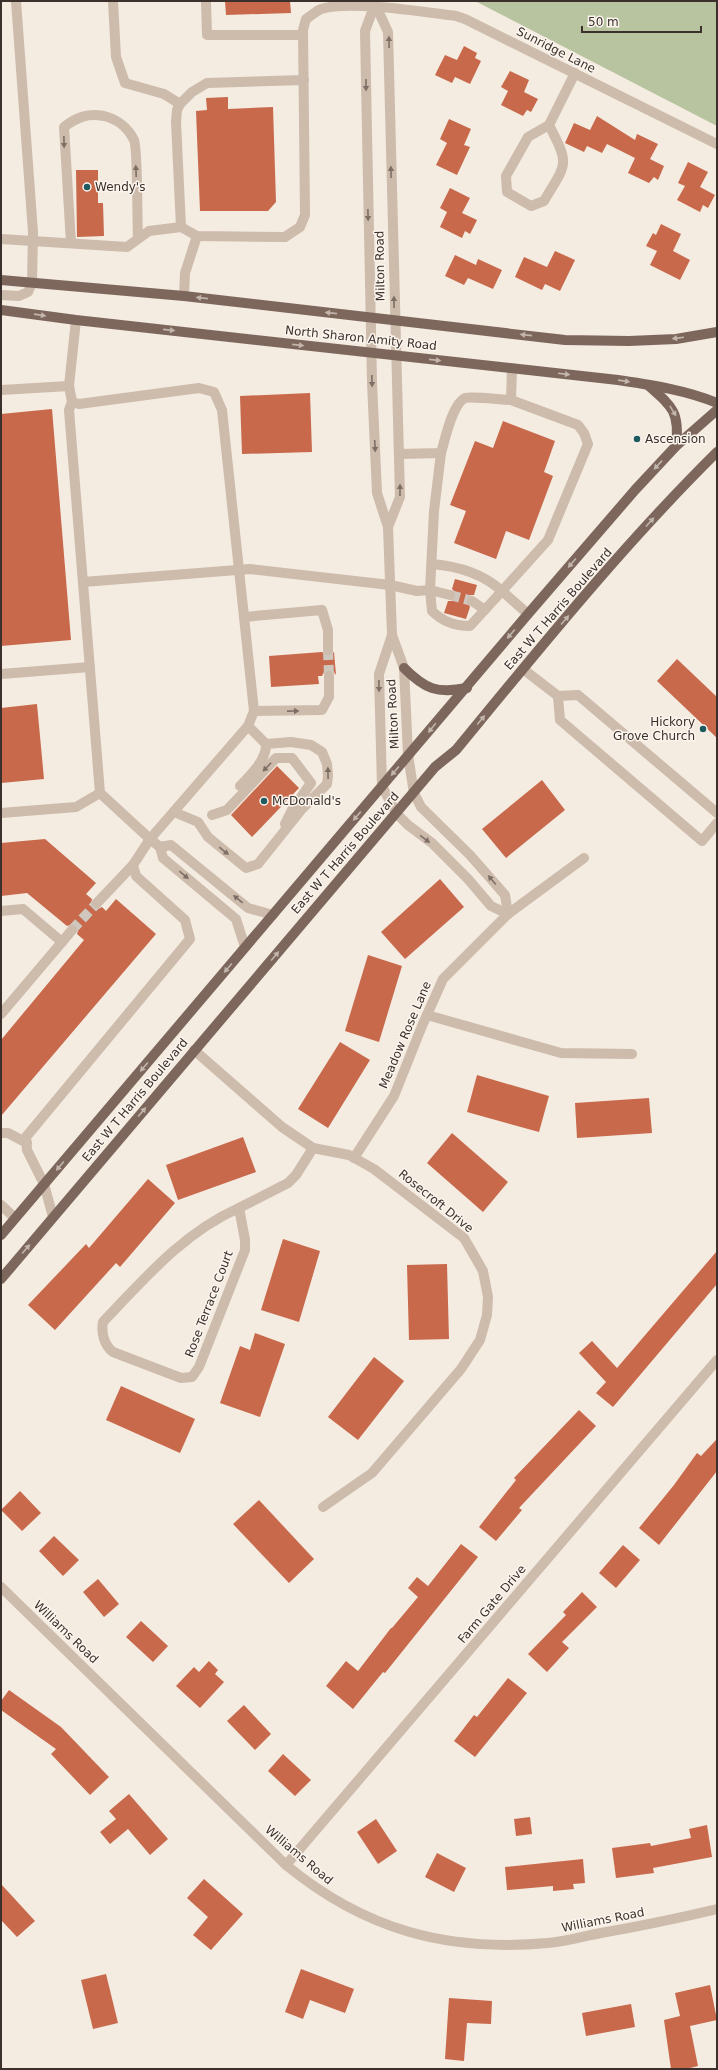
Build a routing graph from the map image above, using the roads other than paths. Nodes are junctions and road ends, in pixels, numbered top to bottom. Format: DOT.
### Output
graph roads {
  1 [pos="16,1"];
  2 [pos="113,1"];
  3 [pos="206,1"];
  4 [pos="376,3"];
  5 [pos="303,35"];
  6 [pos="575,74"];
  7 [pos="304,80"];
  8 [pos="180,104"];
  9 [pos="549,125"];
  10 [pos="717,144"];
  11 [pos="181,227"];
  12 [pos="197,236"];
  13 [pos="138,238"];
  14 [pos="1,239"];
  15 [pos="33,240"];
  16 [pos="71,243"];
  17 [pos="1,280"];
  18 [pos="32,282"];
  19 [pos="1,295"];
  20 [pos="184,296"];
  21 [pos="1,310"];
  22 [pos="370,317"];
  23 [pos="76,320"];
  24 [pos="394,320"];
  25 [pos="717,332"];
  26 [pos="371,354"];
  27 [pos="396,355"];
  28 [pos="512,368"];
  29 [pos="648,384"];
  30 [pos="69,386"];
  31 [pos="1,390"];
  32 [pos="511,400"];
  33 [pos="72,402"];
  34 [pos="717,403"];
  35 [pos="717,410"];
  36 [pos="676,446"];
  37 [pos="717,452"];
  38 [pos="441,453"];
  39 [pos="399,454"];
  40 [pos="388,527"];
  41 [pos="432,564"];
  42 [pos="239,568"];
  43 [pos="83,582"];
  44 [pos="390,586"];
  45 [pos="430,590"];
  46 [pos="502,591"];
  47 [pos="450,595"];
  48 [pos="472,601"];
  49 [pos="485,610"];
  50 [pos="528,614"];
  51 [pos="244,617"];
  52 [pos="392,635"];
  53 [pos="328,650"];
  54 [pos="90,667"];
  55 [pos="404,668"];
  56 [pos="523,669"];
  57 [pos="1,674"];
  58 [pos="329,676"];
  59 [pos="467,688"];
  60 [pos="558,696"];
  61 [pos="254,711"];
  62 [pos="248,726"];
  63 [pos="266,744"];
  64 [pos="408,755"];
  65 [pos="382,786"];
  66 [pos="100,793"];
  67 [pos="414,793"];
  68 [pos="174,812"];
  69 [pos="1,813"];
  70 [pos="396,813"];
  71 [pos="717,813"];
  72 [pos="212,815"];
  73 [pos="198,822"];
  74 [pos="717,823"];
  75 [pos="279,837"];
  76 [pos="150,839"];
  77 [pos="160,846"];
  78 [pos="584,858"];
  79 [pos="133,865"];
  80 [pos="97,903"];
  81 [pos="1,911"];
  82 [pos="508,914"];
  83 [pos="273,915"];
  84 [pos="72,930"];
  85 [pos="62,942"];
  86 [pos="245,947"];
  87 [pos="1,1014"];
  88 [pos="427,1015"];
  89 [pos="194,1050"];
  90 [pos="632,1054"];
  91 [pos="1,1133"];
  92 [pos="27,1143"];
  93 [pos="313,1148"];
  94 [pos="354,1158"];
  95 [pos="44,1184"];
  96 [pos="1,1205"];
  97 [pos="239,1208"];
  98 [pos="54,1217"];
  99 [pos="15,1218"];
  100 [pos="1,1235"];
  101 [pos="1,1279"];
  102 [pos="717,1360"];
  103 [pos="323,1507"];
  104 [pos="1,1587"];
  105 [pos="286,1865"];
  106 [pos="717,1909"];
  1 -- 15 [label="street"];
  2 -- 8 [label="street"];
  3 -- 5 [label="street"];
  4 -- 5 [label="street, Sunridge Lane"];
  4 -- 6 [label="street, Sunridge Lane"];
  4 -- 22 [label="street, Milton Road, one-way"];
  24 -- 4 [label="street, Milton Road, one-way"];
  5 -- 7 [label="street"];
  6 -- 9 [label="street"];
  6 -- 10 [label="street, Sunridge Lane"];
  7 -- 8 [label="street"];
  7 -- 12 [label="street"];
  8 -- 11 [label="street"];
  9 -- 9 [label="street"];
  11 -- 12 [label="street"];
  11 -- 13 [label="street"];
  12 -- 20 [label="street"];
  13 -- 16 [label="street"];
  13 -- 16 [label="street, one-way"];
  14 -- 15 [label="street"];
  15 -- 16 [label="street"];
  15 -- 18 [label="street"];
  17 -- 18 [label="main road, North Sharon Amity Road"];
  18 -- 19 [label="street"];
  18 -- 20 [label="main road, North Sharon Amity Road"];
  22 -- 20 [label="main road, North Sharon Amity Road, one-way"];
  21 -- 23 [label="main road, North Sharon Amity Road, one-way"];
  22 -- 24 [label="main road, North Sharon Amity Road"];
  22 -- 26 [label="street, Milton Road"];
  23 -- 26 [label="main road, North Sharon Amity Road, one-way"];
  23 -- 30 [label="street"];
  25 -- 24 [label="main road, North Sharon Amity Road, one-way"];
  24 -- 27 [label="street, Milton Road"];
  26 -- 27 [label="main road, North Sharon Amity Road"];
  26 -- 40 [label="street, Milton Road, one-way"];
  27 -- 28 [label="main road, North Sharon Amity Road, one-way"];
  27 -- 39 [label="street, Milton Road"];
  28 -- 29 [label="main road, North Sharon Amity Road, one-way"];
  28 -- 32 [label="street"];
  29 -- 34 [label="main road, North Sharon Amity Road"];
  29 -- 36 [label="main road, one-way"];
  30 -- 31 [label="street"];
  30 -- 33 [label="street"];
  32 -- 38 [label="street"];
  32 -- 46 [label="street"];
  33 -- 42 [label="street"];
  33 -- 43 [label="street"];
  35 -- 36 [label="main road, East W T Harris Boulevard"];
  36 -- 50 [label="main road, East W T Harris Boulevard, one-way"];
  56 -- 37 [label="main road, East W T Harris Boulevard, one-way"];
  38 -- 39 [label="street"];
  38 -- 41 [label="street"];
  40 -- 39 [label="street, Milton Road, one-way"];
  40 -- 44 [label="street, Milton Road"];
  41 -- 45 [label="street"];
  41 -- 46 [label="street"];
  42 -- 43 [label="street"];
  42 -- 44 [label="street"];
  42 -- 51 [label="street"];
  43 -- 54 [label="street"];
  44 -- 45 [label="street"];
  44 -- 52 [label="street, Milton Road"];
  45 -- 47 [label="street"];
  45 -- 49 [label="street"];
  46 -- 49 [label="street"];
  46 -- 50 [label="street"];
  48 -- 49 [label="street"];
  50 -- 59 [label="main road, East W T Harris Boulevard, one-way"];
  51 -- 53 [label="street"];
  51 -- 61 [label="street"];
  52 -- 55 [label="street, Milton Road"];
  52 -- 65 [label="street, Milton Road, one-way"];
  54 -- 57 [label="street"];
  54 -- 66 [label="street"];
  55 -- 59 [label="main road"];
  55 -- 64 [label="street, Milton Road"];
  56 -- 60 [label="street"];
  67 -- 56 [label="main road, East W T Harris Boulevard, one-way"];
  61 -- 58 [label="street, one-way"];
  59 -- 64 [label="main road, East W T Harris Boulevard, one-way"];
  60 -- 71 [label="street"];
  60 -- 74 [label="street"];
  61 -- 62 [label="street"];
  62 -- 63 [label="street"];
  62 -- 68 [label="street"];
  63 -- 72 [label="street"];
  75 -- 63 [label="street, one-way"];
  64 -- 65 [label="main road, East W T Harris Boulevard, one-way"];
  64 -- 67 [label="street, Milton Road"];
  65 -- 70 [label="street"];
  65 -- 83 [label="main road, East W T Harris Boulevard, one-way"];
  66 -- 69 [label="street"];
  66 -- 76 [label="street"];
  67 -- 70 [label="main road, East W T Harris Boulevard"];
  82 -- 67 [label="street, one-way"];
  68 -- 73 [label="street"];
  68 -- 76 [label="street"];
  70 -- 82 [label="street, one-way"];
  89 -- 70 [label="main road, East W T Harris Boulevard, one-way"];
  72 -- 73 [label="street"];
  75 -- 72 [label="street, one-way"];
  73 -- 75 [label="street, one-way"];
  76 -- 77 [label="street"];
  76 -- 79 [label="street"];
  83 -- 77 [label="street, one-way"];
  77 -- 86 [label="street, one-way"];
  78 -- 82 [label="street, Meadow Rose Lane"];
  79 -- 80 [label="street"];
  79 -- 92 [label="street"];
  81 -- 85 [label="street"];
  82 -- 88 [label="street, Meadow Rose Lane"];
  83 -- 86 [label="main road, East W T Harris Boulevard"];
  84 -- 85 [label="street"];
  85 -- 87 [label="street"];
  86 -- 95 [label="main road, East W T Harris Boulevard, one-way"];
  88 -- 90 [label="street"];
  88 -- 94 [label="street, Meadow Rose Lane"];
  89 -- 93 [label="street, Rosecroft Drive"];
  98 -- 89 [label="main road, East W T Harris Boulevard, one-way"];
  91 -- 92 [label="street"];
  92 -- 95 [label="street"];
  93 -- 94 [label="street, Rosecroft Drive"];
  93 -- 97 [label="street, Rose Terrace Court"];
  94 -- 103 [label="street, Rosecroft Drive"];
  95 -- 98 [label="street"];
  95 -- 99 [label="main road, East W T Harris Boulevard"];
  96 -- 99 [label="street"];
  97 -- 97 [label="street, Rose Terrace Court"];
  101 -- 98 [label="main road, East W T Harris Boulevard, one-way"];
  99 -- 100 [label="main road, East W T Harris Boulevard"];
  102 -- 105 [label="street, Farm Gate Drive"];
  104 -- 105 [label="street, Williams Road"];
  105 -- 106 [label="street, Williams Road"];
}
